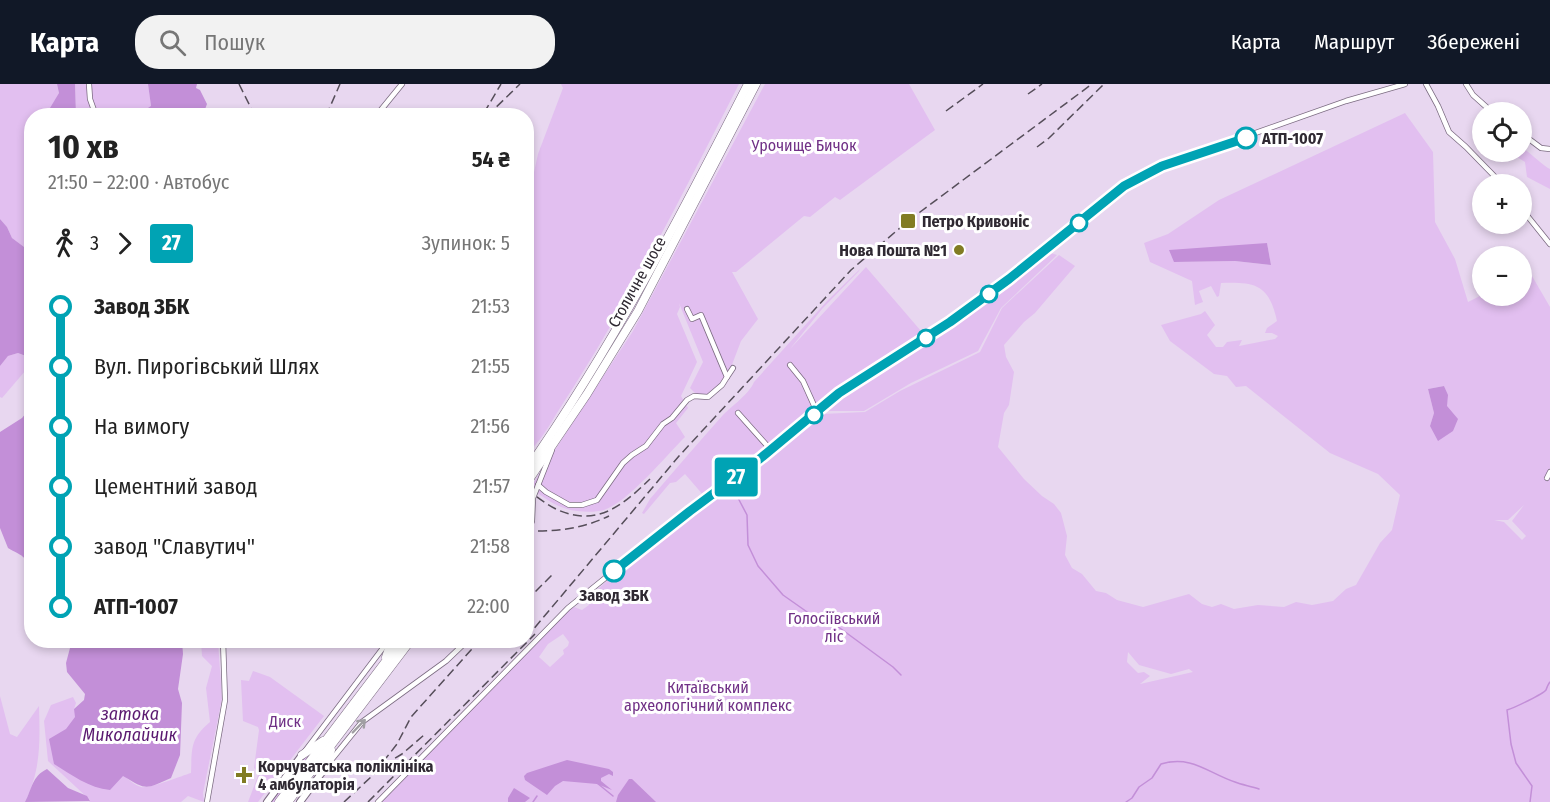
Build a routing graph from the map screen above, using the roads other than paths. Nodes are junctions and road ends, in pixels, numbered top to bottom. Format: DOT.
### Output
graph roads {
  1 [pos="89,84"];
  2 [pos="402,84"];
  3 [pos="748,84"];
  4 [pos="756,84"];
  5 [pos="1405,84"];
  6 [pos="1426,84"];
  7 [pos="1466,84"];
  8 [pos="1481,102"];
  9 [pos="93,108"];
  10 [pos="382,108"];
  11 [pos="1532,141"];
  12 [pos="1550,149"];
  13 [pos="1492,174"];
  14 [pos="1532,222"];
  15 [pos="1550,244"];
  16 [pos="687,309"];
  17 [pos="790,365"];
  18 [pos="733,368"];
  19 [pos="727,377"];
  20 [pos="818,412"];
  21 [pos="738,413"];
  22 [pos="554,445"];
  23 [pos="771,450"];
  24 [pos="539,453"];
  25 [pos="534,455"];
  26 [pos="534,460"];
  27 [pos="1550,472"];
  28 [pos="534,473"];
  29 [pos="1547,478"];
  30 [pos="538,485"];
  31 [pos="534,497"];
  32 [pos="534,643"];
  33 [pos="223,648"];
  34 [pos="385,648"];
  35 [pos="389,648"];
  36 [pos="396,648"];
  37 [pos="405,648"];
  38 [pos="460,648"];
  39 [pos="529,648"];
  40 [pos="384,664"];
  41 [pos="336,733"];
  42 [pos="302,755"];
  43 [pos="323,771"];
  44 [pos="207,802"];
  45 [pos="267,802"];
  46 [pos="279,802"];
  47 [pos="288,802"];
  48 [pos="300,802"];
  49 [pos="378,802"];
  1 -- 9 [label="street"];
  2 -- 10 [label="street"];
  3 -- 24 [label="highway, Столичне шосе"];
  4 -- 22 [label="highway, Столичне шосе"];
  5 -- 20 [label="street"];
  6 -- 13 [label="street"];
  7 -- 8 [label="street"];
  11 -- 12 [label="street"];
  14 -- 15 [label="street"];
  16 -- 19 [label="street"];
  17 -- 20 [label="street"];
  18 -- 19 [label="street"];
  19 -- 30 [label="street"];
  20 -- 23 [label="street"];
  21 -- 23 [label="street"];
  22 -- 28 [label="highway, Столичне шосе"];
  22 -- 30 [label="street"];
  23 -- 32 [label="street"];
  24 -- 25 [label="street"];
  24 -- 26 [label="highway, Столичне шосе"];
  27 -- 29 [label="street"];
  30 -- 31 [label="street"];
  33 -- 44 [label="street"];
  34 -- 42 [label="street"];
  35 -- 40 [label="highway"];
  36 -- 40 [label="highway"];
  37 -- 41 [label="highway"];
  43 -- 38 [label="street, one-way"];
  39 -- 49 [label="street"];
  40 -- 41 [label="highway"];
  41 -- 42 [label="highway"];
  41 -- 43 [label="highway"];
  41 -- 46 [label="highway"];
  41 -- 47 [label="highway"];
  42 -- 45 [label="main road"];
  43 -- 48 [label="main road"];
}
